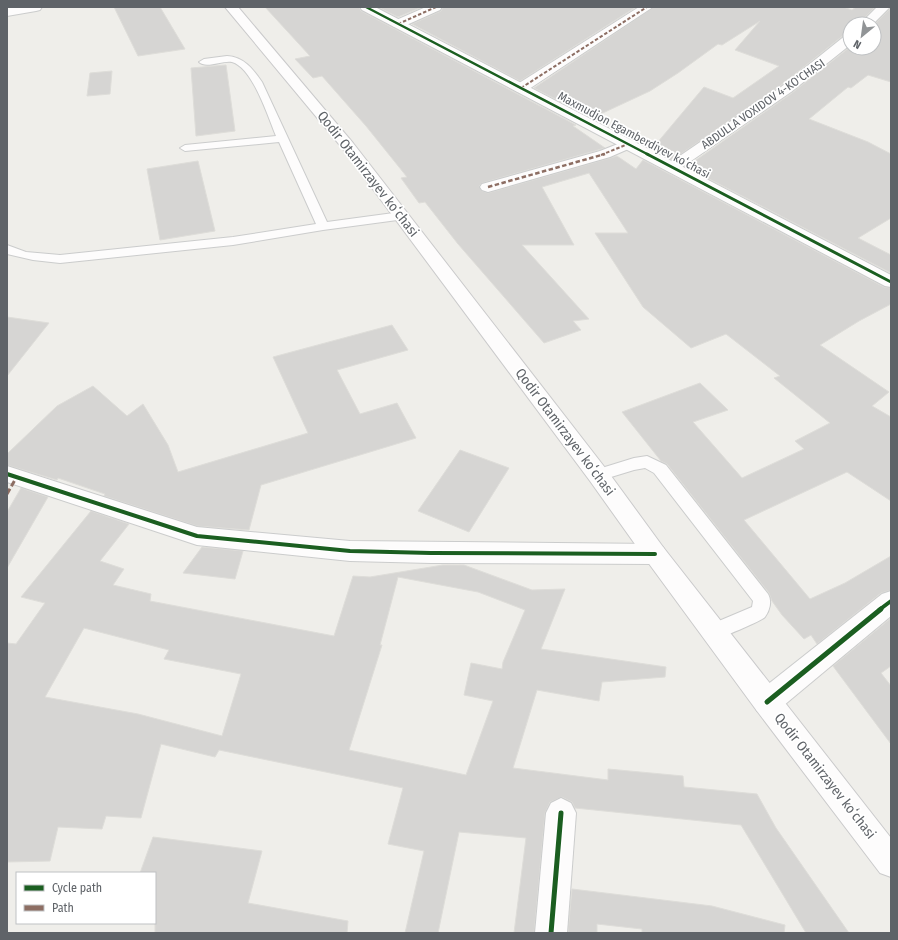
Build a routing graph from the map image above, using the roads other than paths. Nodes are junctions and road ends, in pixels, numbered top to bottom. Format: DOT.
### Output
graph roads {
  1 [pos="36,7"];
  2 [pos="231,7"];
  3 [pos="366,7"];
  4 [pos="436,7"];
  5 [pos="647,7"];
  6 [pos="884,7"];
  7 [pos="7,12"];
  8 [pos="874,16"];
  9 [pos="398,24"];
  10 [pos="842,45"];
  11 [pos="204,62"];
  12 [pos="521,88"];
  13 [pos="282,138"];
  14 [pos="628,144"];
  15 [pos="185,148"];
  16 [pos="673,167"];
  17 [pos="488,187"];
  18 [pos="401,216"];
  19 [pos="323,226"];
  20 [pos="7,249"];
  21 [pos="891,282"];
  22 [pos="598,475"];
  23 [pos="10,482"];
  24 [pos="655,554"];
  25 [pos="891,601"];
  26 [pos="714,632"];
  27 [pos="767,702"];
  28 [pos="561,813"];
  29 [pos="891,862"];
  30 [pos="551,933"];
  1 -- 7 [label="street"];
  2 -- 18 [label="street, Qodir Otamirzayev koʻchasi"];
  3 -- 9 [label="street, Maxmudjon Egamberdiyev koʻchasi"];
  4 -- 9 [label="street"];
  5 -- 12 [label="street"];
  6 -- 8 [label="street"];
  9 -- 12 [label="street, Maxmudjon Egamberdiyev koʻchasi"];
  10 -- 16 [label="street, ABDULLA VOXIDOV 4-KO'CHASI"];
  11 -- 13 [label="lane"];
  12 -- 14 [label="street, Maxmudjon Egamberdiyev koʻchasi"];
  13 -- 15 [label="lane"];
  13 -- 19 [label="lane"];
  14 -- 16 [label="street, Maxmudjon Egamberdiyev koʻchasi"];
  14 -- 17 [label="street"];
  16 -- 21 [label="street, Maxmudjon Egamberdiyev koʻchasi"];
  18 -- 19 [label="lane"];
  18 -- 22 [label="street, Qodir Otamirzayev koʻchasi"];
  19 -- 20 [label="lane"];
  22 -- 24 [label="street, Qodir Otamirzayev koʻchasi"];
  22 -- 26 [label="lane"];
  23 -- 24 [label="street"];
  24 -- 26 [label="street, Qodir Otamirzayev koʻchasi"];
  25 -- 27 [label="street"];
  26 -- 27 [label="street, Qodir Otamirzayev koʻchasi"];
  27 -- 29 [label="street, Qodir Otamirzayev koʻchasi"];
  28 -- 30 [label="street"];
}
